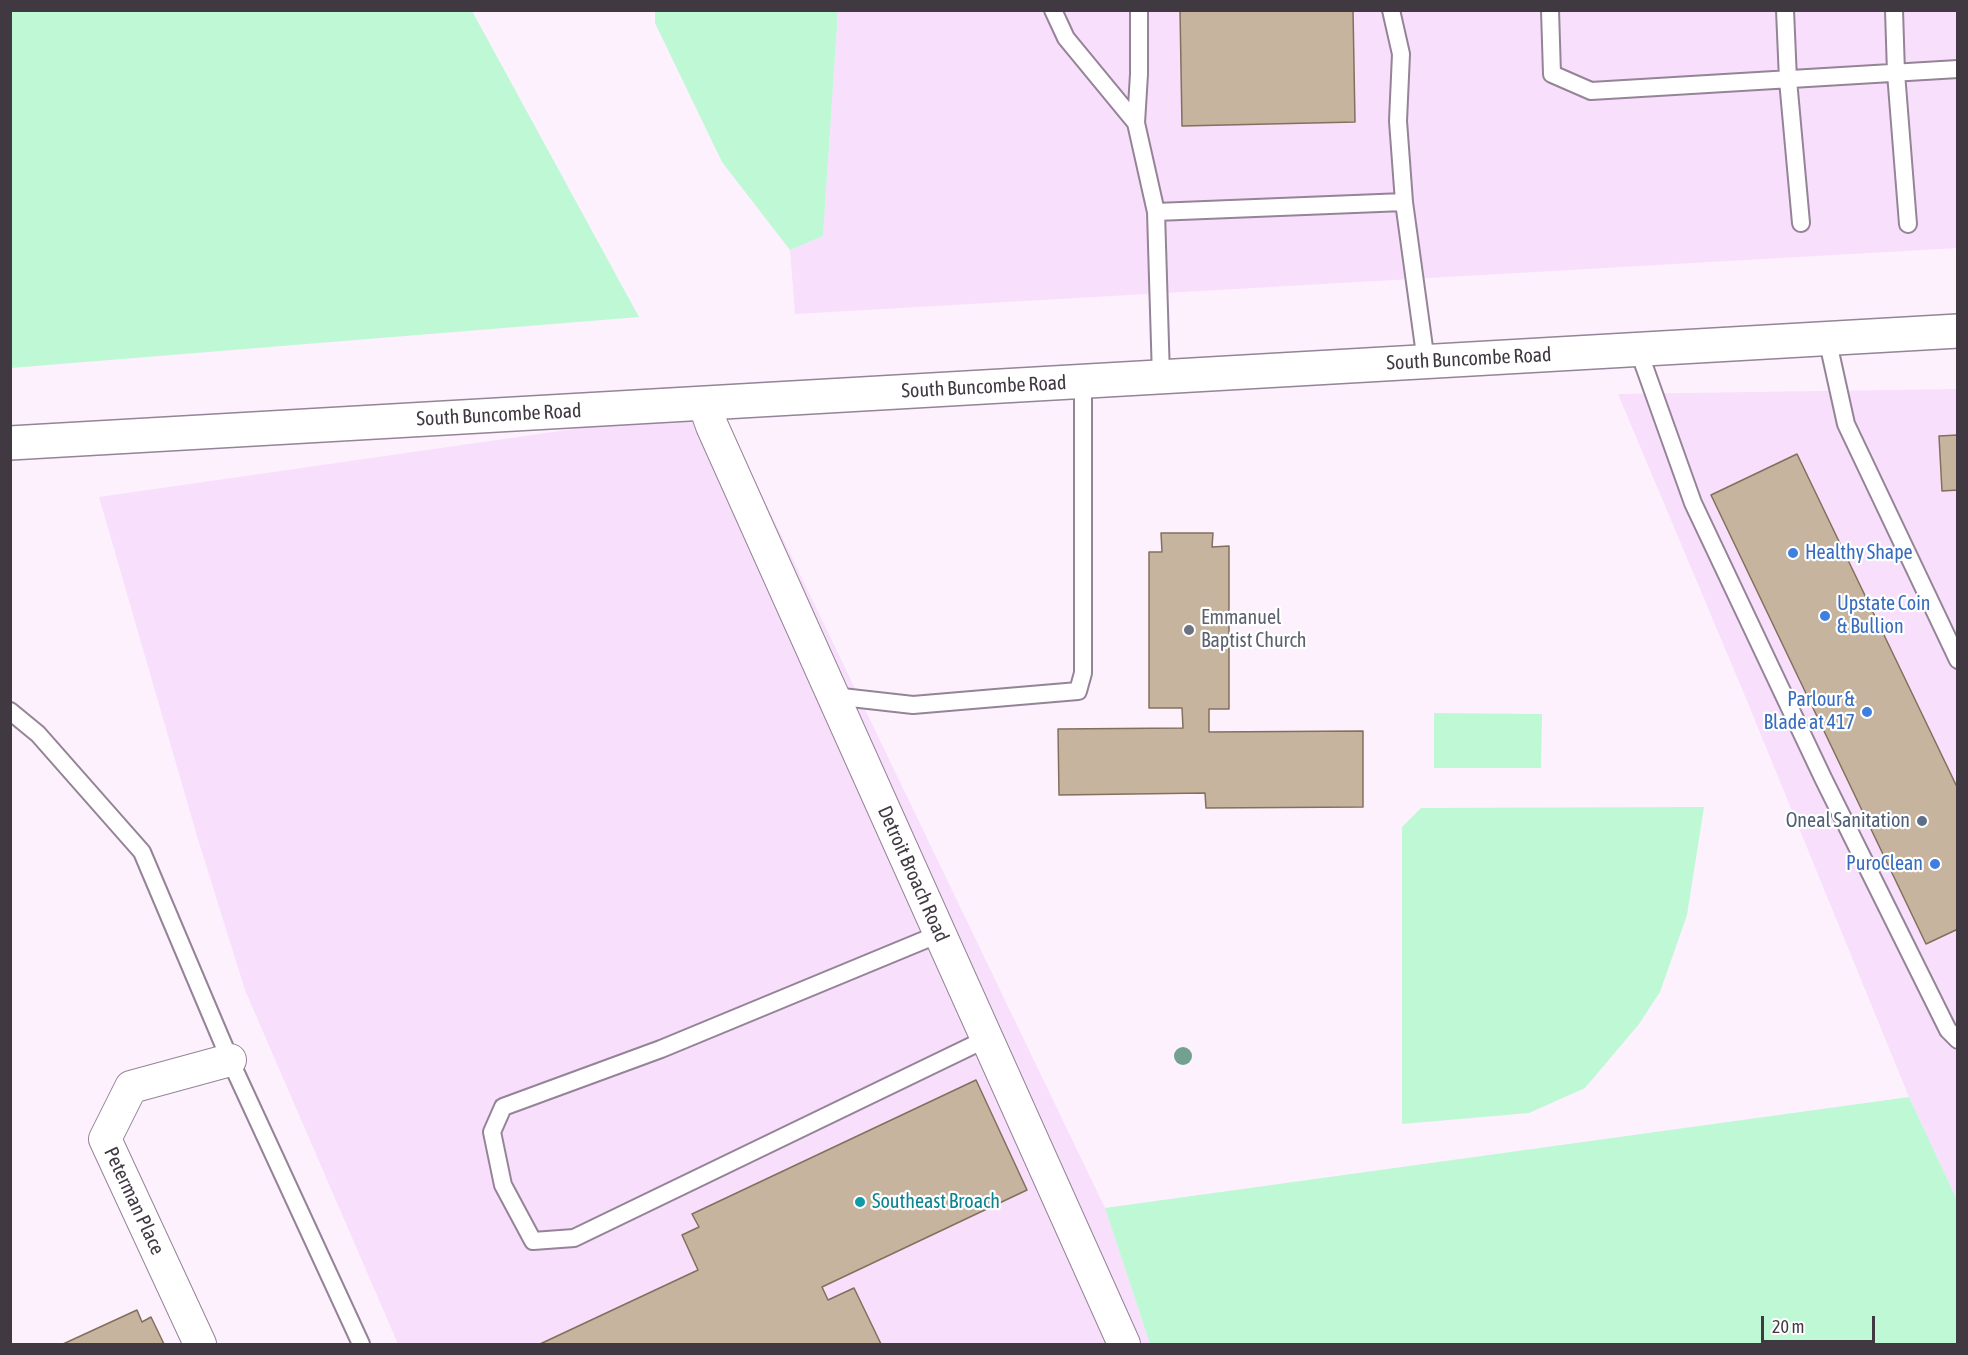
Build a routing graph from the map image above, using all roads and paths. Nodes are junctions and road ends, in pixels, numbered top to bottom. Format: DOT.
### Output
graph roads {
  1 [pos="1053,10"];
  2 [pos="1139,10"];
  3 [pos="1391,10"];
  4 [pos="1550,10"];
  5 [pos="1785,10"];
  6 [pos="1894,10"];
  7 [pos="1958,69"];
  8 [pos="1896,73"];
  9 [pos="1788,80"];
  10 [pos="1136,123"];
  11 [pos="1404,202"];
  12 [pos="1156,212"];
  13 [pos="1801,224"];
  14 [pos="1908,224"];
  15 [pos="1958,331"];
  16 [pos="1827,338"];
  17 [pos="1638,349"];
  18 [pos="1426,362"];
  19 [pos="1161,377"];
  20 [pos="1083,381"];
  21 [pos="704,404"];
  22 [pos="10,443"];
  23 [pos="1958,660"];
  24 [pos="833,696"];
  25 [pos="10,711"];
  26 [pos="939,934"];
  27 [pos="986,1039"];
  28 [pos="1958,1040"];
  29 [pos="230,1060"];
  30 [pos="200,1344"];
  31 [pos="361,1344"];
  32 [pos="1124,1344"];
  1 -- 10 [label="lane"];
  2 -- 10 [label="lane"];
  3 -- 11 [label="lane"];
  4 -- 9 [label="lane"];
  5 -- 9 [label="lane"];
  6 -- 8 [label="lane"];
  7 -- 8 [label="lane"];
  8 -- 9 [label="lane"];
  8 -- 14 [label="lane"];
  9 -- 13 [label="lane"];
  10 -- 12 [label="lane"];
  11 -- 12 [label="lane"];
  11 -- 18 [label="lane"];
  12 -- 19 [label="lane"];
  15 -- 16 [label="main road, South Buncombe Road"];
  16 -- 17 [label="main road, South Buncombe Road"];
  16 -- 23 [label="lane"];
  17 -- 18 [label="main road, South Buncombe Road"];
  17 -- 28 [label="lane"];
  18 -- 19 [label="main road, South Buncombe Road"];
  19 -- 20 [label="main road, South Buncombe Road"];
  20 -- 21 [label="main road, South Buncombe Road"];
  20 -- 24 [label="lane"];
  21 -- 22 [label="main road, South Buncombe Road"];
  21 -- 24 [label="street, Detroit Broach Road"];
  24 -- 26 [label="street, Detroit Broach Road"];
  25 -- 29 [label="lane"];
  26 -- 27 [label="street, Detroit Broach Road"];
  26 -- 27 [label="lane"];
  27 -- 32 [label="street, Detroit Broach Road"];
  29 -- 30 [label="street, Peterman Place"];
  29 -- 31 [label="lane"];
}
